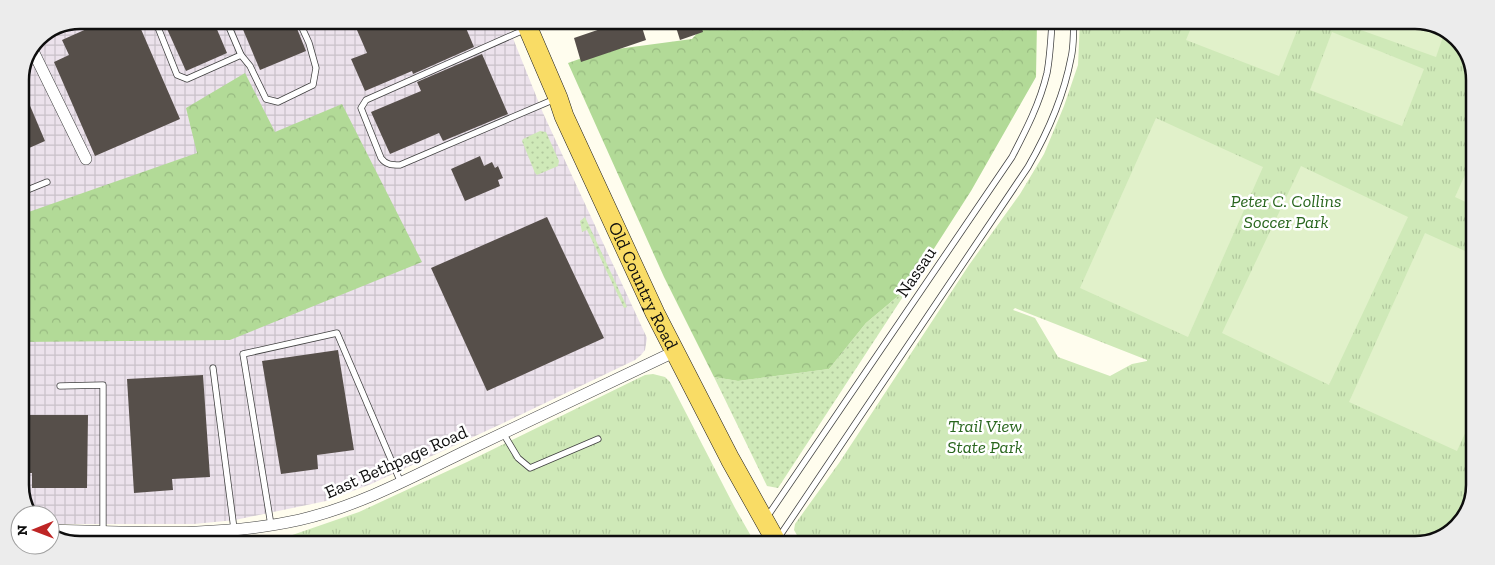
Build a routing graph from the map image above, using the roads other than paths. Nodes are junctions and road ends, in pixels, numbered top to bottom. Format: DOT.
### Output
graph roads {
  1 [pos="158,29"];
  2 [pos="230,29"];
  3 [pos="303,29"];
  4 [pos="517,29"];
  5 [pos="528,29"];
  6 [pos="1052,29"];
  7 [pos="1074,29"];
  8 [pos="35,55"];
  9 [pos="241,55"];
  10 [pos="558,98"];
  11 [pos="86,159"];
  12 [pos="47,182"];
  13 [pos="29,189"];
  14 [pos="676,351"];
  15 [pos="213,368"];
  16 [pos="60,386"];
  17 [pos="503,433"];
  18 [pos="598,439"];
  19 [pos="401,483"];
  20 [pos="764,521"];
  21 [pos="271,525"];
  22 [pos="234,529"];
  23 [pos="60,530"];
  24 [pos="103,532"];
  25 [pos="773,536"];
  26 [pos="781,536"];
  1 -- 9 [label="lane"];
  2 -- 9 [label="lane"];
  3 -- 9 [label="lane"];
  4 -- 10 [label="lane"];
  5 -- 10 [label="main road, Old Country Road"];
  6 -- 20 [label="lane, Nassau"];
  7 -- 26 [label="lane"];
  8 -- 11 [label="street"];
  10 -- 14 [label="main road, Old Country Road"];
  12 -- 13 [label="lane"];
  14 -- 17 [label="street, East Bethpage Road"];
  14 -- 20 [label="main road, Old Country Road"];
  15 -- 22 [label="lane"];
  16 -- 24 [label="lane"];
  17 -- 18 [label="lane"];
  17 -- 19 [label="street, East Bethpage Road"];
  19 -- 21 [label="street, East Bethpage Road"];
  19 -- 21 [label="lane"];
  20 -- 25 [label="main road, Old Country Road"];
  21 -- 22 [label="street, East Bethpage Road"];
  22 -- 24 [label="street, East Bethpage Road"];
  23 -- 24 [label="street, East Bethpage Road"];
}
